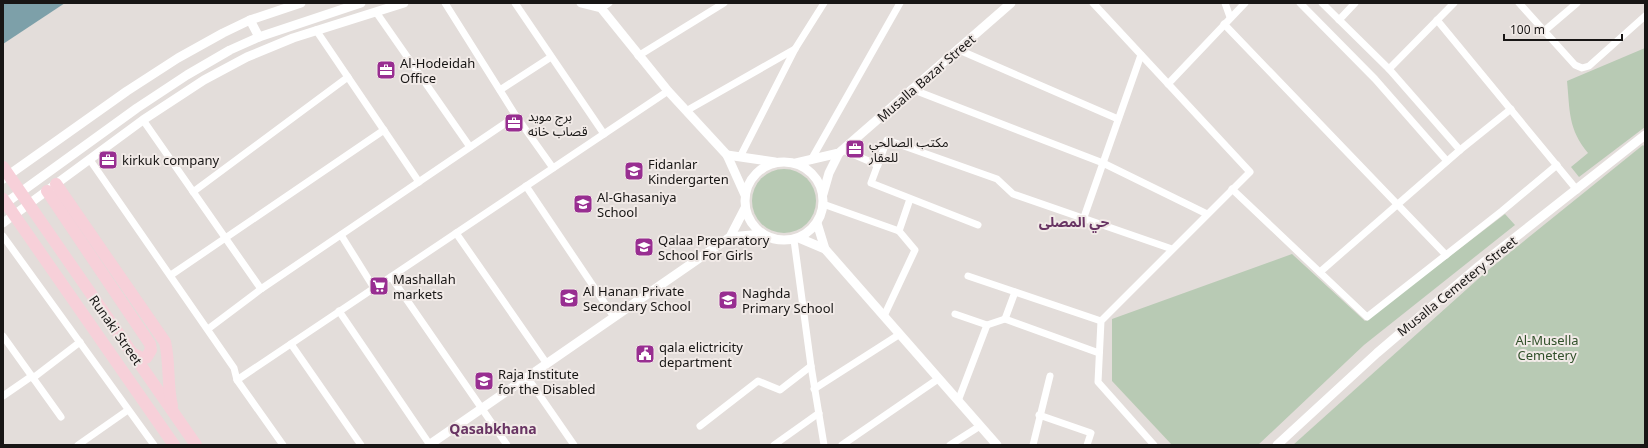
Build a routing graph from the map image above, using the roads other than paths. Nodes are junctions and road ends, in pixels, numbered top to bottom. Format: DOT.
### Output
graph roads {
  1 [pos="301,3"];
  2 [pos="361,3"];
  3 [pos="404,3"];
  4 [pos="445,3"];
  5 [pos="515,3"];
  6 [pos="581,3"];
  7 [pos="609,3"];
  8 [pos="724,3"];
  9 [pos="824,3"];
  10 [pos="900,3"];
  11 [pos="1012,3"];
  12 [pos="1093,3"];
  13 [pos="1225,3"];
  14 [pos="1245,3"];
  15 [pos="1300,3"];
  16 [pos="1322,3"];
  17 [pos="1355,3"];
  18 [pos="1454,3"];
  19 [pos="1518,3"];
  20 [pos="1577,3"];
  21 [pos="601,8"];
  22 [pos="376,12"];
  23 [pos="1645,16"];
  24 [pos="1230,17"];
  25 [pos="250,20"];
  26 [pos="1339,20"];
  27 [pos="1437,20"];
  28 [pos="1224,24"];
  29 [pos="316,30"];
  30 [pos="1544,32"];
  31 [pos="258,37"];
  32 [pos="796,49"];
  33 [pos="958,50"];
  34 [pos="1141,55"];
  35 [pos="638,56"];
  36 [pos="551,57"];
  37 [pos="1389,69"];
  38 [pos="348,77"];
  39 [pos="1168,84"];
  40 [pos="500,90"];
  41 [pos="914,90"];
  42 [pos="668,91"];
  43 [pos="1511,109"];
  44 [pos="686,111"];
  45 [pos="516,116"];
  46 [pos="122,119"];
  47 [pos="1118,119"];
  48 [pos="143,120"];
  49 [pos="384,130"];
  50 [pos="604,134"];
  51 [pos="1645,135"];
  52 [pos="106,148"];
  53 [pos="470,148"];
  54 [pos="1460,150"];
  55 [pos="841,151"];
  56 [pos="727,155"];
  57 [pos="740,157"];
  58 [pos="90,160"];
  59 [pos="811,160"];
  60 [pos="1447,161"];
  61 [pos="776,162"];
  62 [pos="796,163"];
  63 [pos="1103,163"];
  64 [pos="878,165"];
  65 [pos="1557,165"];
  66 [pos="3,167"];
  67 [pos="553,168"];
  68 [pos="3,179"];
  69 [pos="419,182"];
  70 [pos="526,186"];
  71 [pos="52,188"];
  72 [pos="1232,189"];
  73 [pos="1577,190"];
  74 [pos="193,192"];
  75 [pos="823,194"];
  76 [pos="745,195"];
  77 [pos="3,199"];
  78 [pos="910,199"];
  79 [pos="823,204"];
  80 [pos="1397,204"];
  81 [pos="3,205"];
  82 [pos="745,208"];
  83 [pos="1207,214"];
  84 [pos="1084,217"];
  85 [pos="3,223"];
  86 [pos="817,223"];
  87 [pos="978,225"];
  88 [pos="899,232"];
  89 [pos="456,233"];
  90 [pos="762,234"];
  91 [pos="341,235"];
  92 [pos="3,236"];
  93 [pos="730,237"];
  94 [pos="225,238"];
  95 [pos="796,239"];
  96 [pos="1172,248"];
  97 [pos="825,249"];
  98 [pos="1446,255"];
  99 [pos="1320,272"];
  100 [pos="171,275"];
  101 [pos="968,276"];
  102 [pos="391,277"];
  103 [pos="374,288"];
  104 [pos="261,290"];
  105 [pos="1014,292"];
  106 [pos="339,311"];
  107 [pos="955,314"];
  108 [pos="884,316"];
  109 [pos="614,317"];
  110 [pos="1005,319"];
  111 [pos="1101,321"];
  112 [pos="987,325"];
  113 [pos="208,329"];
  114 [pos="900,334"];
  115 [pos="3,336"];
  116 [pos="80,342"];
  117 [pos="291,344"];
  118 [pos="132,353"];
  119 [pos="1099,353"];
  120 [pos="547,364"];
  121 [pos="811,366"];
  122 [pos="1050,376"];
  123 [pos="33,377"];
  124 [pos="527,377"];
  125 [pos="938,379"];
  126 [pos="237,380"];
  127 [pos="814,390"];
  128 [pos="3,396"];
  129 [pos="958,401"];
  130 [pos="482,408"];
  131 [pos="128,410"];
  132 [pos="173,411"];
  133 [pos="819,413"];
  134 [pos="1039,416"];
  135 [pos="61,417"];
  136 [pos="700,426"];
  137 [pos="980,426"];
  138 [pos="78,445"];
  139 [pos="154,445"];
  140 [pos="174,445"];
  141 [pos="196,445"];
  142 [pos="283,445"];
  143 [pos="361,445"];
  144 [pos="429,445"];
  145 [pos="507,445"];
  146 [pos="574,445"];
  147 [pos="774,445"];
  148 [pos="824,445"];
  149 [pos="842,445"];
  150 [pos="950,445"];
  151 [pos="997,445"];
  152 [pos="1033,445"];
  153 [pos="1087,445"];
  154 [pos="1154,445"];
  155 [pos="1277,445"];
  1 -- 25 [label="street"];
  2 -- 31 [label="street"];
  3 -- 22 [label="street"];
  4 -- 40 [label="street"];
  5 -- 36 [label="street"];
  6 -- 21 [label="street"];
  7 -- 21 [label="street"];
  8 -- 35 [label="street"];
  9 -- 32 [label="street"];
  10 -- 59 [label="street"];
  11 -- 33 [label="street, Musalla Bazar Street"];
  12 -- 34 [label="street"];
  13 -- 24 [label="street"];
  14 -- 24 [label="street"];
  15 -- 60 [label="street"];
  16 -- 26 [label="street"];
  17 -- 26 [label="street"];
  18 -- 27 [label="street"];
  19 -- 30 [label="street"];
  20 -- 30 [label="street"];
  21 -- 35 [label="street"];
  22 -- 29 [label="street"];
  22 -- 53 [label="street"];
  23 -- 30 [label="street"];
  24 -- 28 [label="street"];
  25 -- 31 [label="street"];
  25 -- 68 [label="street"];
  26 -- 37 [label="street"];
  27 -- 37 [label="street"];
  27 -- 43 [label="street"];
  28 -- 39 [label="street"];
  28 -- 80 [label="street"];
  29 -- 38 [label="street"];
  29 -- 48 [label="street"];
  31 -- 46 [label="street"];
  32 -- 44 [label="street"];
  32 -- 57 [label="street"];
  33 -- 41 [label="street, Musalla Bazar Street"];
  33 -- 47 [label="street"];
  34 -- 39 [label="street"];
  34 -- 47 [label="street"];
  35 -- 42 [label="street"];
  36 -- 40 [label="street"];
  36 -- 50 [label="street"];
  37 -- 54 [label="street"];
  38 -- 49 [label="street"];
  38 -- 74 [label="street"];
  39 -- 72 [label="street"];
  40 -- 45 [label="street"];
  41 -- 55 [label="street, Musalla Bazar Street"];
  41 -- 63 [label="street"];
  42 -- 44 [label="street"];
  42 -- 50 [label="street"];
  43 -- 54 [label="street"];
  43 -- 65 [label="street"];
  44 -- 56 [label="street"];
  45 -- 53 [label="street"];
  45 -- 67 [label="street"];
  46 -- 52 [label="street"];
  46 -- 81 [label="street"];
  47 -- 63 [label="street"];
  48 -- 52 [label="street"];
  48 -- 74 [label="street"];
  49 -- 69 [label="street"];
  49 -- 94 [label="street"];
  50 -- 67 [label="street"];
  51 -- 73 [label="street, Musalla Cemetery Street"];
  52 -- 58 [label="street"];
  53 -- 69 [label="street"];
  54 -- 60 [label="street"];
  55 -- 59 [label="street, Musalla Bazar Street"];
  55 -- 64 [label="street"];
  55 -- 75 [label="street, Musalla Bazar Street"];
  56 -- 57 [label="street"];
  56 -- 76 [label="street"];
  57 -- 61 [label="street"];
  58 -- 71 [label="street"];
  58 -- 100 [label="street"];
  59 -- 62 [label="street, Musalla Bazar Street"];
  60 -- 80 [label="street"];
  61 -- 62 [label="street"];
  61 -- 76 [label="street"];
  62 -- 75 [label="street"];
  63 -- 83 [label="street"];
  63 -- 84 [label="street"];
  64 -- 78 [label="street"];
  64 -- 84 [label="street"];
  65 -- 73 [label="street"];
  65 -- 98 [label="street"];
  66 -- 118 [label="main road, Runaki Street"];
  67 -- 70 [label="street"];
  69 -- 91 [label="street"];
  70 -- 89 [label="street"];
  70 -- 109 [label="street"];
  71 -- 85 [label="street"];
  71 -- 118 [label="main road"];
  71 -- 132 [label="main road"];
  72 -- 83 [label="street"];
  72 -- 99 [label="street"];
  73 -- 155 [label="street, Musalla Cemetery Street"];
  74 -- 94 [label="street"];
  75 -- 79 [label="street"];
  76 -- 82 [label="street"];
  77 -- 140 [label="main road, Runaki Street"];
  78 -- 87 [label="street"];
  78 -- 88 [label="street"];
  79 -- 86 [label="street"];
  79 -- 88 [label="street"];
  80 -- 98 [label="street"];
  80 -- 99 [label="street"];
  82 -- 90 [label="street"];
  82 -- 93 [label="street"];
  83 -- 96 [label="street"];
  84 -- 96 [label="street"];
  86 -- 95 [label="street"];
  86 -- 97 [label="street"];
  88 -- 108 [label="street"];
  89 -- 102 [label="street"];
  89 -- 120 [label="street"];
  90 -- 93 [label="street"];
  90 -- 95 [label="street"];
  91 -- 103 [label="street"];
  91 -- 104 [label="street"];
  92 -- 116 [label="street"];
  93 -- 109 [label="street"];
  94 -- 100 [label="street"];
  94 -- 104 [label="street"];
  95 -- 97 [label="street"];
  95 -- 121 [label="street"];
  96 -- 111 [label="street"];
  97 -- 108 [label="street"];
  98 -- 99 [label="street"];
  100 -- 113 [label="street"];
  101 -- 105 [label="street"];
  102 -- 103 [label="street"];
  102 -- 130 [label="street"];
  103 -- 106 [label="street"];
  104 -- 113 [label="street"];
  105 -- 110 [label="street"];
  105 -- 111 [label="street"];
  106 -- 117 [label="street"];
  106 -- 144 [label="street"];
  107 -- 112 [label="street"];
  108 -- 114 [label="street"];
  109 -- 120 [label="street"];
  110 -- 112 [label="street"];
  110 -- 119 [label="street"];
  111 -- 119 [label="street"];
  112 -- 129 [label="street"];
  113 -- 126 [label="street"];
  114 -- 125 [label="street"];
  114 -- 127 [label="street"];
  115 -- 123 [label="street"];
  116 -- 123 [label="street"];
  116 -- 131 [label="street"];
  117 -- 126 [label="street"];
  117 -- 143 [label="street"];
  118 -- 132 [label="main road, Runaki Street"];
  119 -- 154 [label="street"];
  120 -- 124 [label="street"];
  121 -- 127 [label="street"];
  121 -- 136 [label="street"];
  122 -- 134 [label="street"];
  123 -- 128 [label="street"];
  123 -- 135 [label="street"];
  124 -- 130 [label="street"];
  124 -- 146 [label="street"];
  125 -- 129 [label="street"];
  125 -- 149 [label="street"];
  126 -- 142 [label="street"];
  127 -- 133 [label="street"];
  129 -- 137 [label="street"];
  130 -- 144 [label="street"];
  130 -- 145 [label="street"];
  131 -- 138 [label="street"];
  131 -- 139 [label="street"];
  132 -- 141 [label="main road, Runaki Street"];
  133 -- 147 [label="street"];
  133 -- 148 [label="street"];
  134 -- 152 [label="street"];
  134 -- 153 [label="street"];
  137 -- 150 [label="street"];
  137 -- 151 [label="street"];
}
